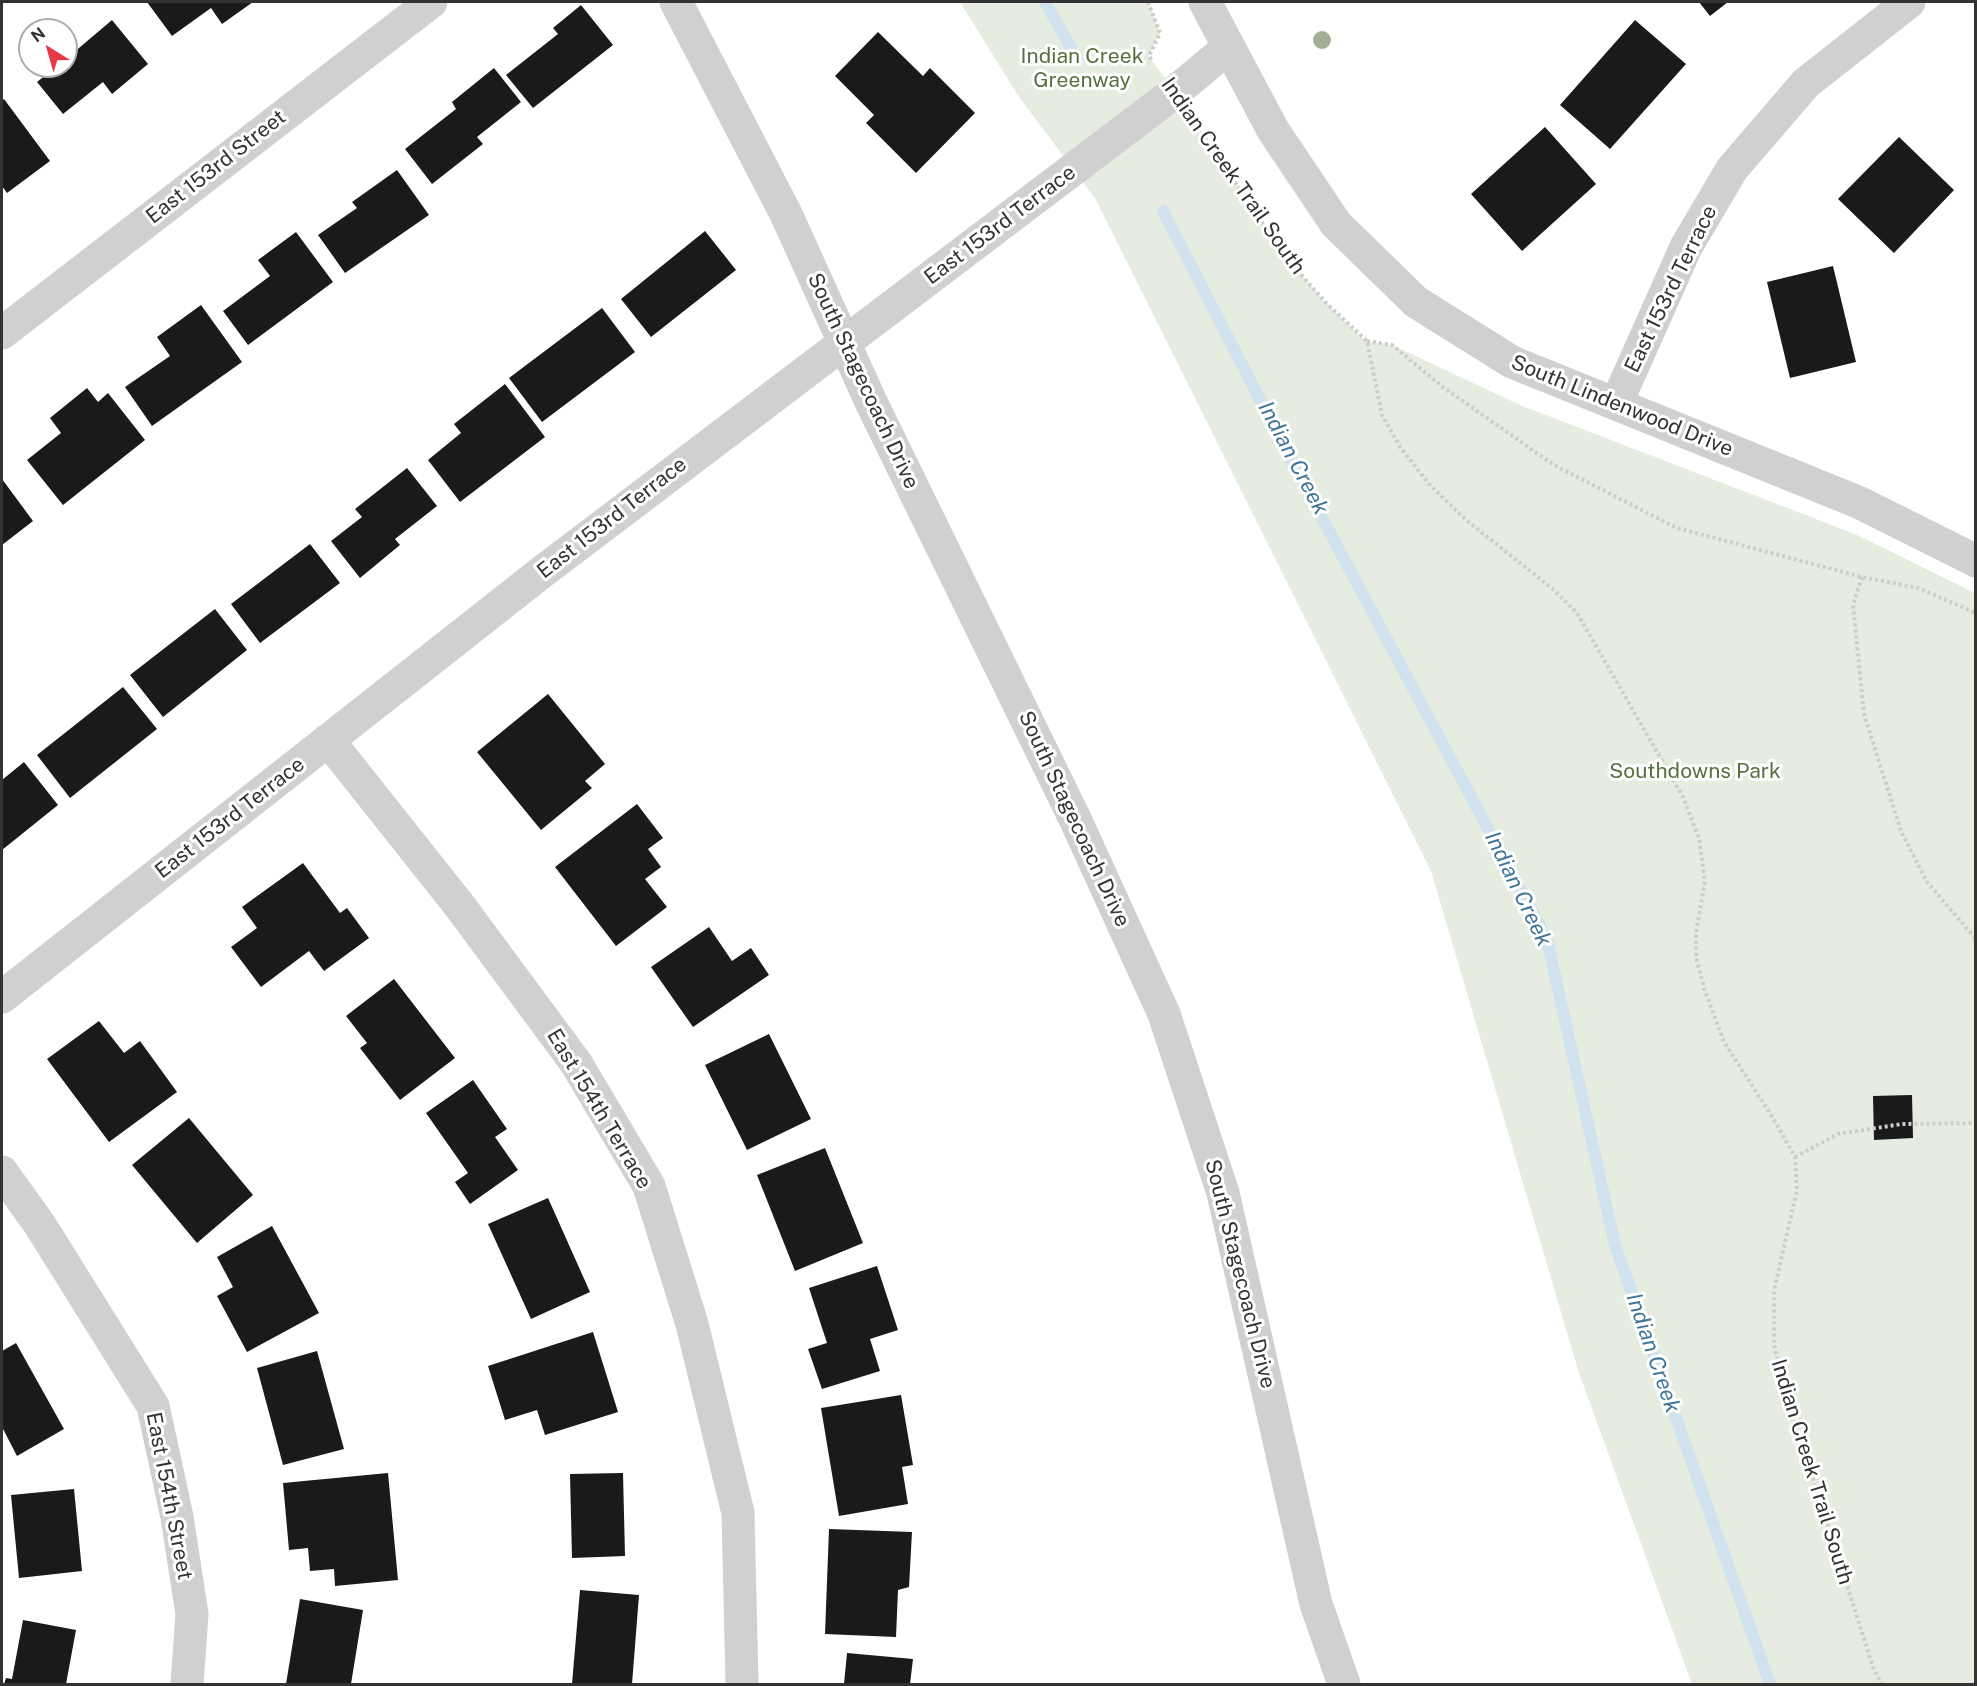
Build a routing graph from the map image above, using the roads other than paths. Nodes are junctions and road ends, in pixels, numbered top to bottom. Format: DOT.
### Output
graph roads {
  1 [pos="431,2"];
  2 [pos="676,2"];
  3 [pos="1205,2"];
  4 [pos="1909,2"];
  5 [pos="1229,47"];
  6 [pos="2,333"];
  7 [pos="844,341"];
  8 [pos="1616,404"];
  9 [pos="1976,561"];
  10 [pos="328,740"];
  11 [pos="2,997"];
  12 [pos="2,1172"];
  13 [pos="187,1684"];
  14 [pos="742,1684"];
  15 [pos="1344,1684"];
  1 -- 6 [label="street, East 153rd Street"];
  2 -- 7 [label="street, South Stagecoach Drive"];
  3 -- 5 [label="street, South Lindenwood Drive"];
  4 -- 8 [label="street, East 153rd Terrace"];
  5 -- 7 [label="street, East 153rd Terrace"];
  5 -- 8 [label="street, South Lindenwood Drive"];
  7 -- 10 [label="street, East 153rd Terrace"];
  7 -- 15 [label="street, South Stagecoach Drive"];
  8 -- 9 [label="street, South Lindenwood Drive"];
  10 -- 11 [label="street, East 153rd Terrace"];
  10 -- 14 [label="street, East 154th Terrace"];
  12 -- 13 [label="street, East 154th Street"];
}
